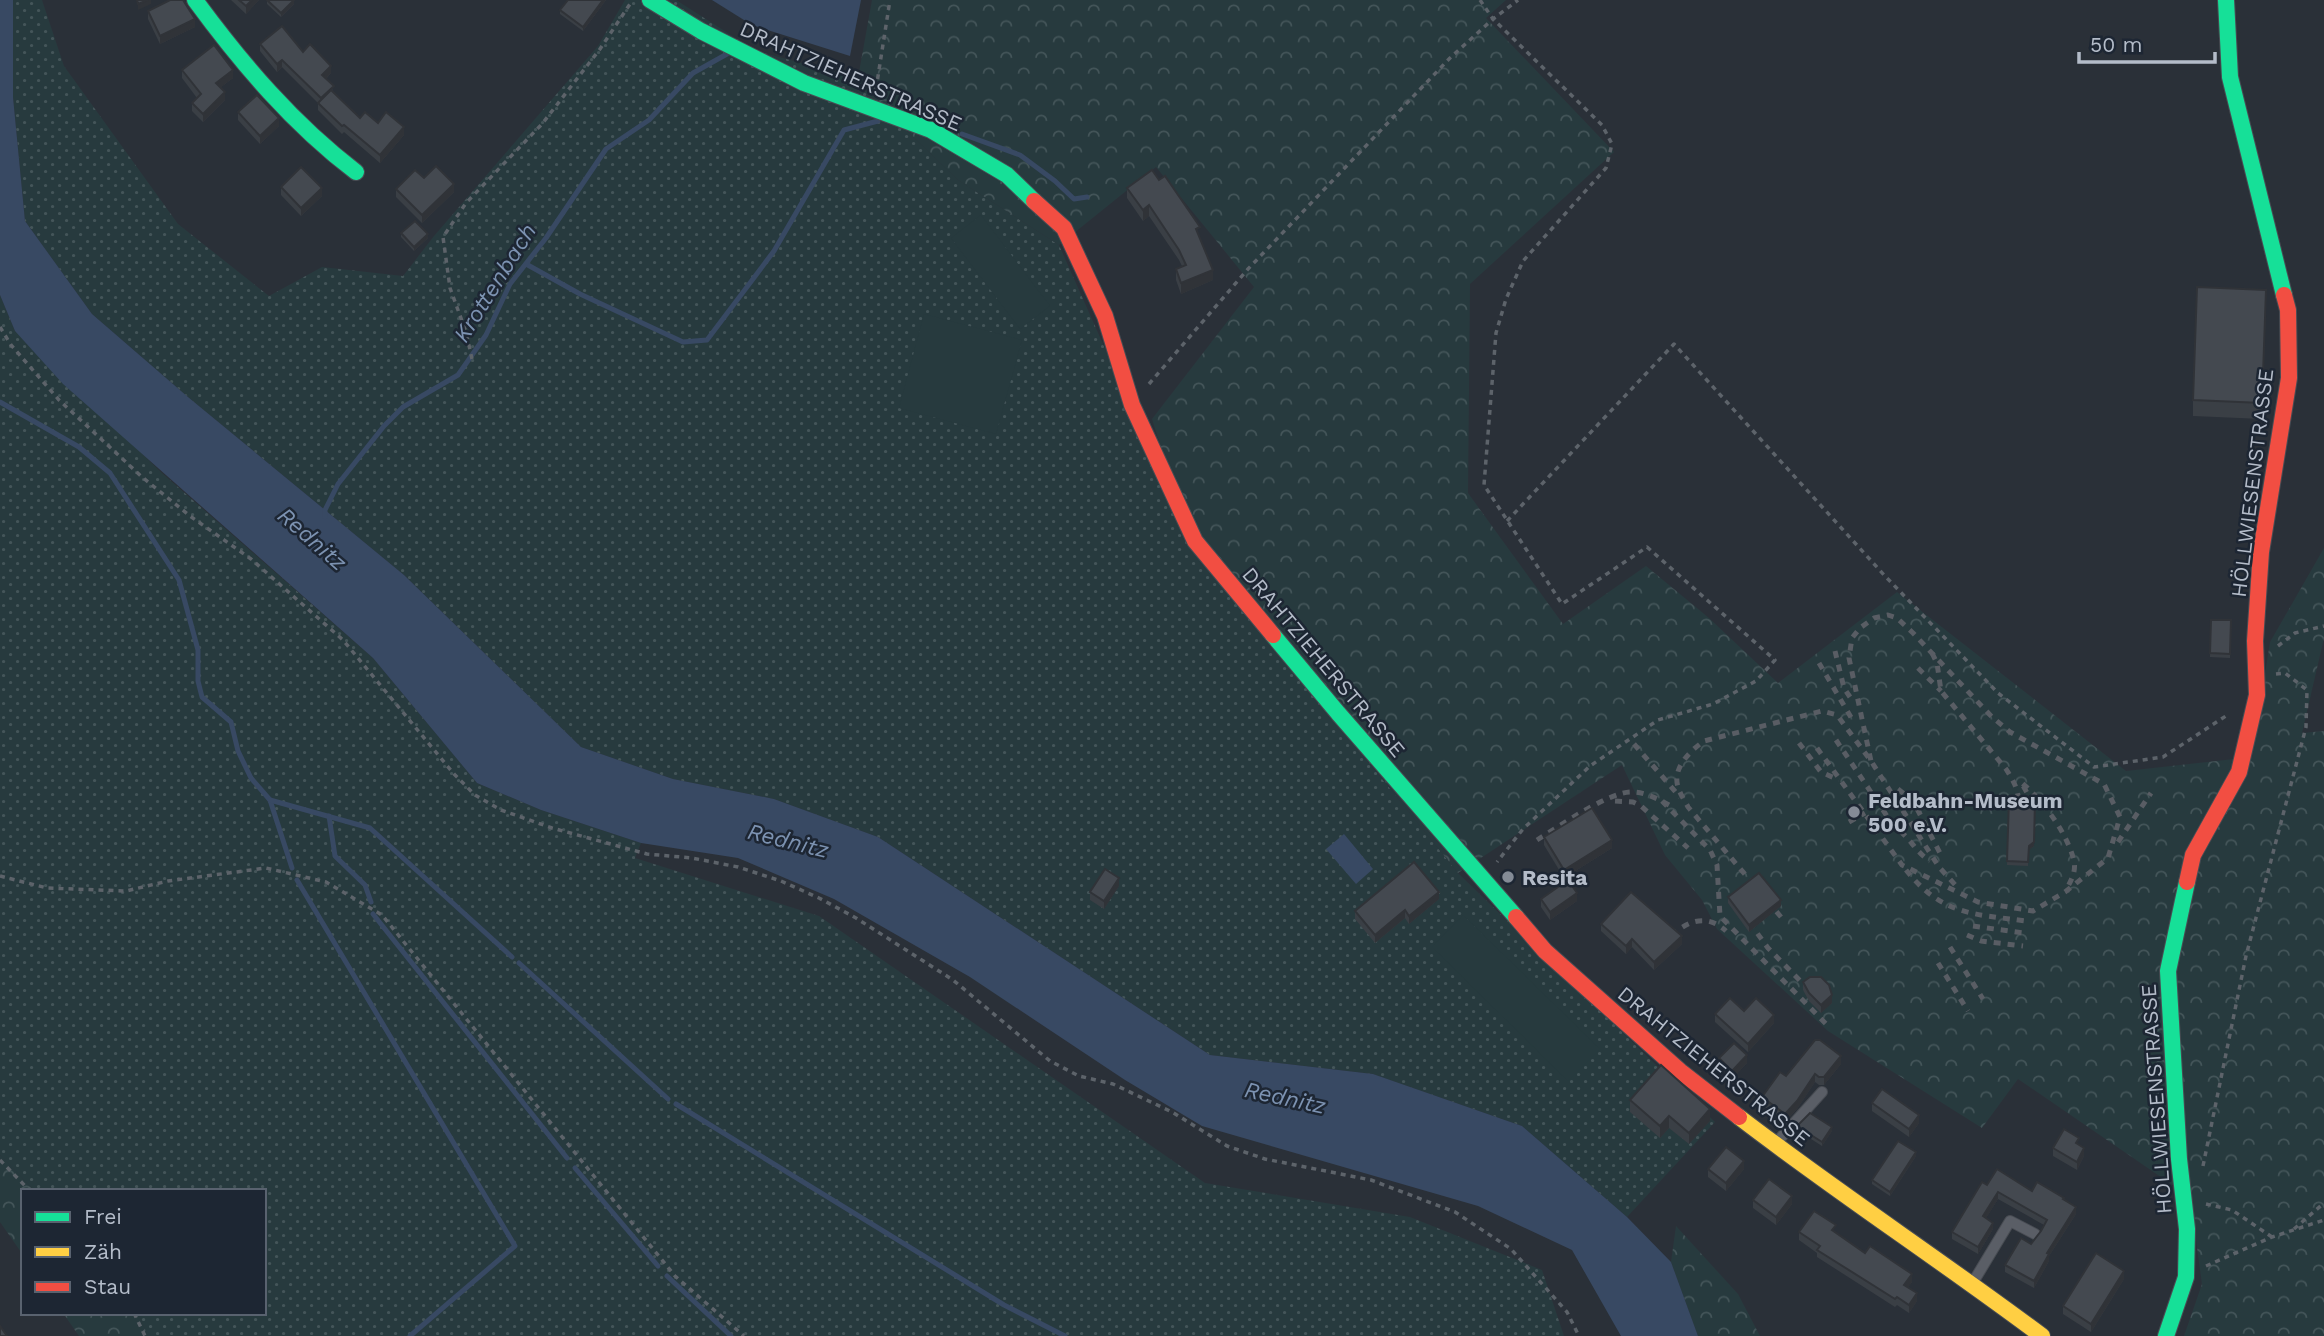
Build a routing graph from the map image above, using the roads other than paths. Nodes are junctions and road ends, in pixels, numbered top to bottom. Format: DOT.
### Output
graph roads {
  1 [pos="195,0"];
  2 [pos="650,0"];
  3 [pos="2226,0"];
  4 [pos="356,172"];
  5 [pos="1822,1092"];
  6 [pos="1775,1144"];
  7 [pos="2035,1234"];
  8 [pos="1972,1284"];
  9 [pos="2042,1336"];
  10 [pos="2166,1336"];
  1 -- 4 [label="street"];
  2 -- 6 [label="street, DRAHTZIEHERSTRASSE"];
  3 -- 10 [label="street, HÖLLWIESENSTRASSE"];
  5 -- 6 [label="lane"];
  6 -- 8 [label="street, DRAHTZIEHERSTRASSE"];
  7 -- 8 [label="lane"];
  8 -- 9 [label="street, DRAHTZIEHERSTRASSE"];
}
